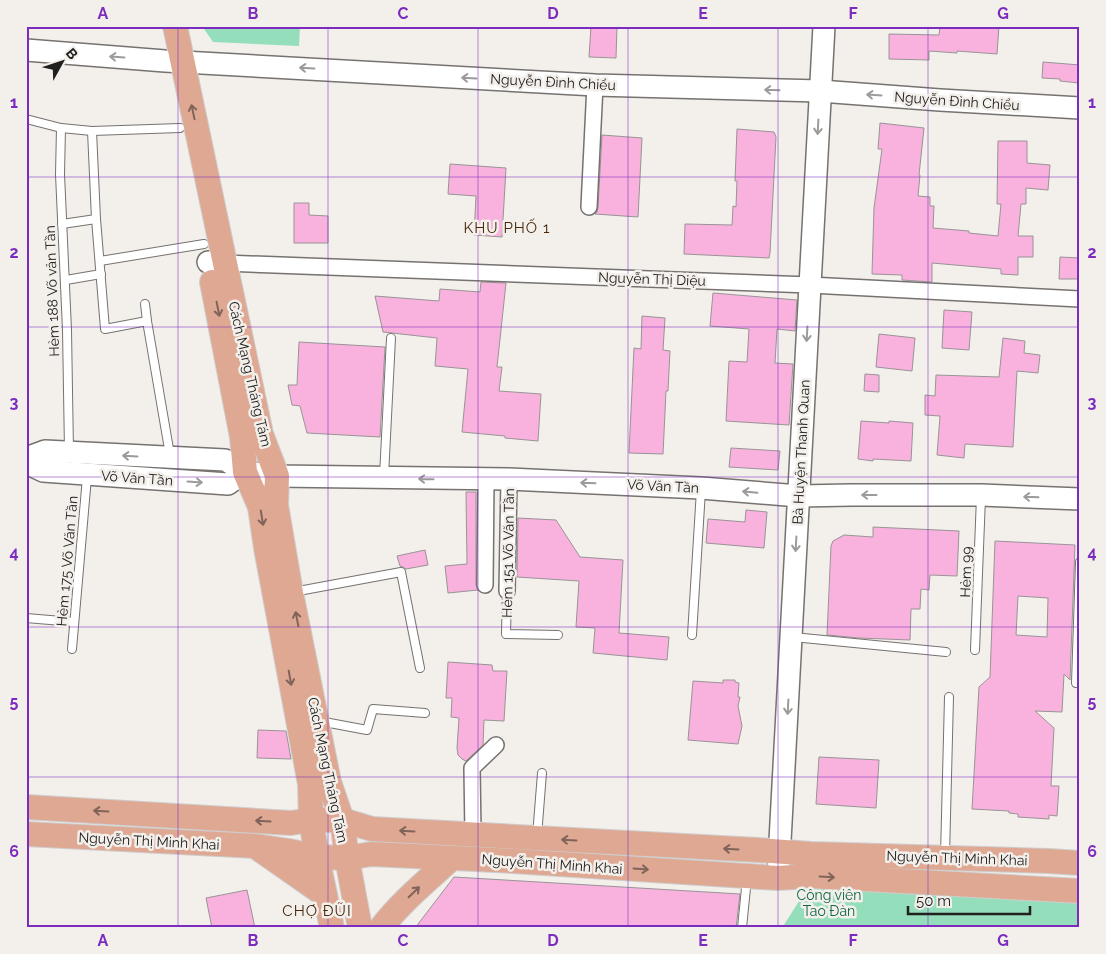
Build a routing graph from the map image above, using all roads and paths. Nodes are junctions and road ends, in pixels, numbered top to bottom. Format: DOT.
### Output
graph roads {
  1 [pos="159,26"];
  2 [pos="175,26"];
  3 [pos="824,26"];
  4 [pos="26,50"];
  5 [pos="174,61"];
  6 [pos="594,85"];
  7 [pos="820,91"];
  8 [pos="1080,108"];
  9 [pos="26,119"];
  10 [pos="62,128"];
  11 [pos="180,128"];
  12 [pos="92,131"];
  13 [pos="589,207"];
  14 [pos="96,219"];
  15 [pos="62,224"];
  16 [pos="212,256"];
  17 [pos="100,261"];
  18 [pos="101,274"];
  19 [pos="66,280"];
  20 [pos="810,285"];
  21 [pos="1080,299"];
  22 [pos="145,304"];
  23 [pos="147,321"];
  24 [pos="391,338"];
  25 [pos="69,453"];
  26 [pos="26,458"];
  27 [pos="170,458"];
  28 [pos="26,463"];
  29 [pos="246,472"];
  30 [pos="87,474"];
  31 [pos="277,476"];
  32 [pos="384,478"];
  33 [pos="486,479"];
  34 [pos="508,479"];
  35 [pos="701,488"];
  36 [pos="981,495"];
  37 [pos="799,496"];
  38 [pos="1080,499"];
  39 [pos="1080,562"];
  40 [pos="486,585"];
  41 [pos="507,591"];
  42 [pos="291,593"];
  43 [pos="26,618"];
  44 [pos="74,622"];
  45 [pos="558,635"];
  46 [pos="692,635"];
  47 [pos="791,636"];
  48 [pos="72,649"];
  49 [pos="975,650"];
  50 [pos="946,652"];
  51 [pos="420,668"];
  52 [pos="1076,683"];
  53 [pos="949,697"];
  54 [pos="425,713"];
  55 [pos="317,721"];
  56 [pos="496,745"];
  57 [pos="542,773"];
  58 [pos="26,807"];
  59 [pos="311,820"];
  60 [pos="342,820"];
  61 [pos="26,834"];
  62 [pos="473,834"];
  63 [pos="537,838"];
  64 [pos="256,846"];
  65 [pos="780,852"];
  66 [pos="317,857"];
  67 [pos="347,858"];
  68 [pos="452,858"];
  69 [pos="945,858"];
  70 [pos="1080,863"];
  71 [pos="747,876"];
  72 [pos="778,878"];
  73 [pos="1080,891"];
  74 [pos="325,895"];
  75 [pos="332,928"];
  76 [pos="360,928"];
  77 [pos="382,928"];
  78 [pos="742,928"];
  1 -- 5 [label="main road, Cách Mạng Tháng Tám"];
  2 -- 5 [label="main road, Cách Mạng Tháng Tám"];
  3 -- 7 [label="main road, Bà Huyện Thanh Quan"];
  5 -- 4 [label="main road, Nguyễn Đình Chiểu, one-way"];
  6 -- 5 [label="main road, Nguyễn Đình Chiểu, one-way"];
  5 -- 11 [label="main road, Cách Mạng Tháng Tám"];
  16 -- 5 [label="main road, Cách Mạng Tháng Tám, one-way"];
  7 -- 6 [label="main road, Nguyễn Đình Chiểu, one-way"];
  6 -- 13 [label="street"];
  8 -- 7 [label="main road, Nguyễn Đình Chiểu, one-way"];
  7 -- 20 [label="main road, Bà Huyện Thanh Quan, one-way"];
  9 -- 10 [label="lane"];
  10 -- 12 [label="lane"];
  10 -- 15 [label="lane, Hẻm 188 Võ văn Tần"];
  11 -- 12 [label="lane"];
  11 -- 16 [label="main road, Cách Mạng Tháng Tám"];
  12 -- 14 [label="lane"];
  14 -- 15 [label="lane"];
  14 -- 17 [label="lane"];
  15 -- 19 [label="lane, Hẻm 188 Võ văn Tần"];
  16 -- 17 [label="lane"];
  16 -- 20 [label="street, Nguyễn Thị Diệu"];
  16 -- 29 [label="main road, Cách Mạng Tháng Tám, one-way"];
  16 -- 31 [label="main road, Cách Mạng Tháng Tám"];
  17 -- 18 [label="lane"];
  18 -- 19 [label="lane"];
  18 -- 23 [label="lane"];
  19 -- 25 [label="lane, Hẻm 188 Võ văn Tần"];
  20 -- 21 [label="street, Nguyễn Thị Diệu"];
  20 -- 37 [label="main road, Bà Huyện Thanh Quan, one-way"];
  22 -- 23 [label="lane"];
  23 -- 27 [label="lane"];
  24 -- 32 [label="lane"];
  25 -- 26 [label="main road, Võ Văn Tần"];
  27 -- 25 [label="main road, Võ Văn Tần, one-way"];
  27 -- 29 [label="main road, Võ Văn Tần"];
  28 -- 30 [label="main road, Võ Văn Tần"];
  30 -- 29 [label="main road, Võ Văn Tần, one-way"];
  29 -- 31 [label="main road, Võ Văn Tần"];
  29 -- 59 [label="main road, Cách Mạng Tháng Tám, one-way"];
  30 -- 44 [label="lane, Hẻm 175 Võ Văn Tần"];
  31 -- 32 [label="main road, Võ Văn Tần"];
  31 -- 42 [label="main road, Cách Mạng Tháng Tám"];
  33 -- 32 [label="main road, Võ Văn Tần, one-way"];
  33 -- 34 [label="main road, Võ Văn Tần"];
  33 -- 40 [label="street"];
  35 -- 34 [label="main road, Võ Văn Tần, one-way"];
  34 -- 41 [label="street, Hẻm 151 Võ Văn Tần"];
  37 -- 35 [label="main road, Võ Văn Tần, one-way"];
  35 -- 46 [label="lane"];
  36 -- 37 [label="main road, Võ Văn Tần, one-way"];
  38 -- 36 [label="main road, Võ Văn Tần, one-way"];
  36 -- 49 [label="lane, Hẻm 99"];
  37 -- 47 [label="main road, Bà Huyện Thanh Quan, one-way"];
  39 -- 52 [label="lane"];
  41 -- 45 [label="lane, Hẻm 151 Võ Văn Tần"];
  42 -- 51 [label="lane"];
  55 -- 42 [label="main road, Cách Mạng Tháng Tám, one-way"];
  43 -- 44 [label="lane"];
  44 -- 48 [label="lane, Hẻm 175 Võ Văn Tần"];
  47 -- 50 [label="lane"];
  47 -- 65 [label="main road, Bà Huyện Thanh Quan, one-way"];
  53 -- 69 [label="lane"];
  54 -- 55 [label="lane"];
  55 -- 60 [label="main road, Cách Mạng Tháng Tám"];
  56 -- 62 [label="street"];
  57 -- 63 [label="lane"];
  59 -- 58 [label="main road, Nguyễn Thị Minh Khai, one-way"];
  59 -- 60 [label="main road, Nguyễn Thị Minh Khai"];
  59 -- 66 [label="main road, Cách Mạng Tháng Tám"];
  62 -- 60 [label="main road, Nguyễn Thị Minh Khai, one-way"];
  60 -- 67 [label="main road, Cách Mạng Tháng Tám"];
  61 -- 64 [label="main road, Nguyễn Thị Minh Khai"];
  62 -- 63 [label="main road, Nguyễn Thị Minh Khai"];
  65 -- 63 [label="main road, Nguyễn Thị Minh Khai, one-way"];
  64 -- 66 [label="main road, Nguyễn Thị Minh Khai"];
  64 -- 74 [label="main road"];
  65 -- 69 [label="main road, Nguyễn Thị Minh Khai"];
  65 -- 72 [label="main road, Bà Huyện Thanh Quan"];
  66 -- 67 [label="main road, Nguyễn Thị Minh Khai"];
  66 -- 74 [label="main road, Cách Mạng Tháng Tám"];
  67 -- 68 [label="main road, Nguyễn Thị Minh Khai"];
  67 -- 76 [label="main road, Cách Mạng Tháng Tám"];
  68 -- 71 [label="main road, Nguyễn Thị Minh Khai, one-way"];
  77 -- 68 [label="main road, one-way"];
  69 -- 70 [label="main road, Nguyễn Thị Minh Khai"];
  71 -- 72 [label="main road, Nguyễn Thị Minh Khai"];
  71 -- 78 [label="lane"];
  72 -- 73 [label="main road, Nguyễn Thị Minh Khai, one-way"];
  74 -- 75 [label="main road, Cách Mạng Tháng Tám"];
}
